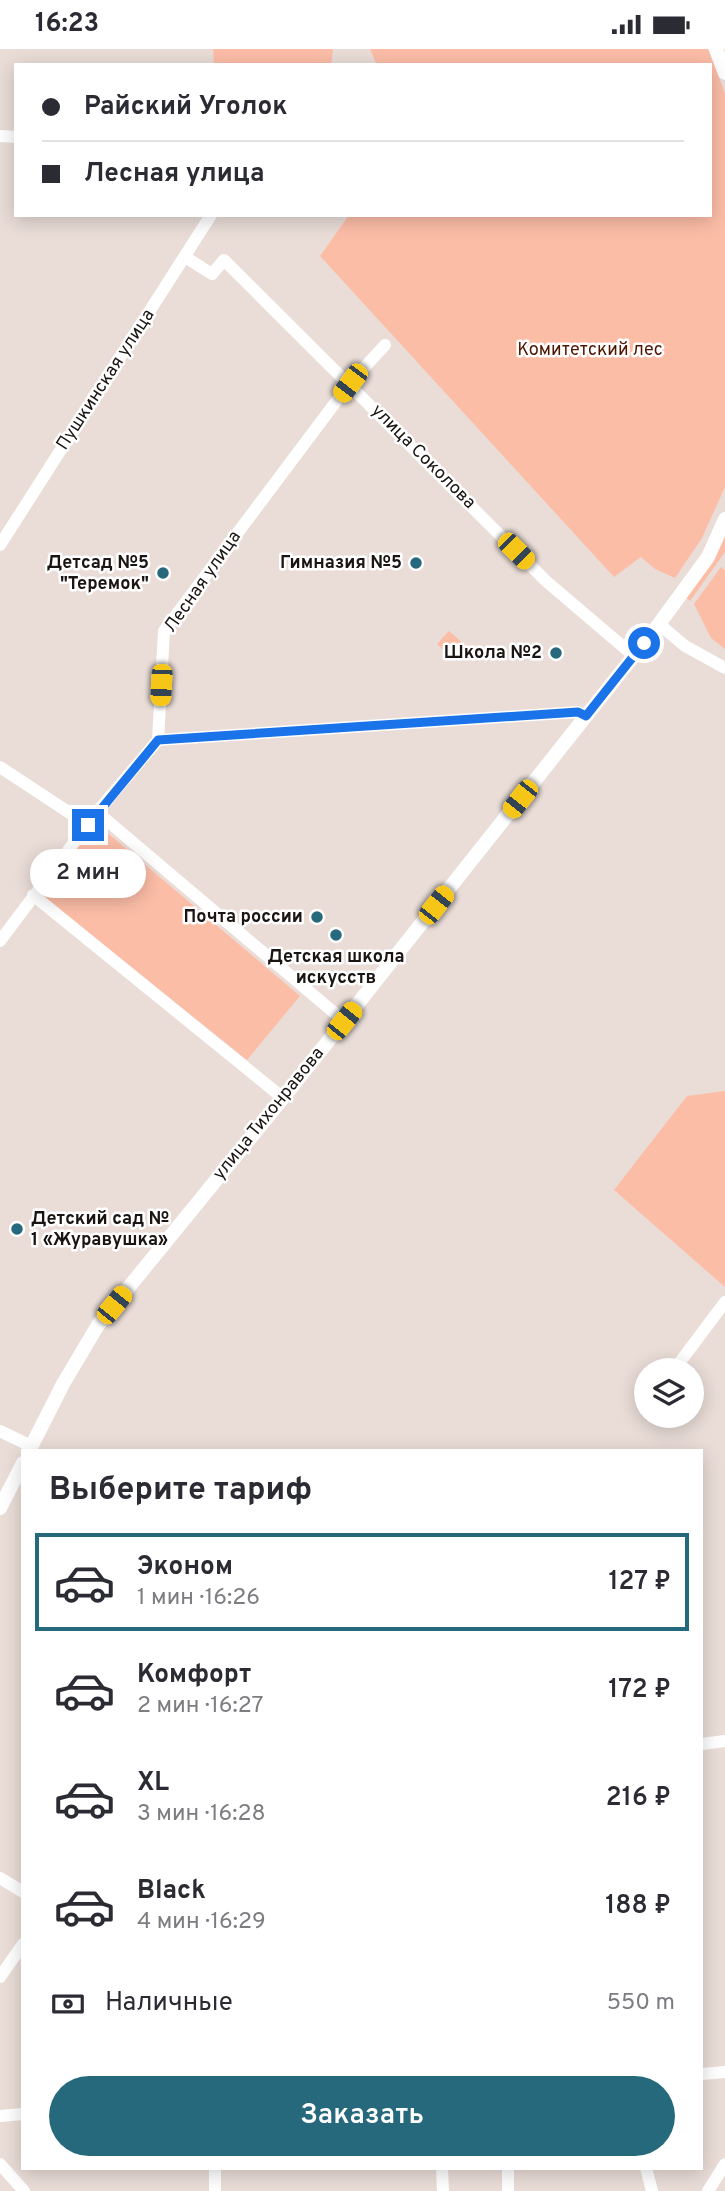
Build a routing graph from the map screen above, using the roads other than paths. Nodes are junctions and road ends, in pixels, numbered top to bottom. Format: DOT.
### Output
graph roads {
  1 [pos="716,49"];
  2 [pos="725,73"];
  3 [pos="210,217"];
  4 [pos="185,257"];
  5 [pos="386,345"];
  6 [pos="350,383"];
  7 [pos="725,519"];
  8 [pos="0,545"];
  9 [pos="659,624"];
  10 [pos="634,656"];
  11 [pos="725,668"];
  12 [pos="586,716"];
  13 [pos="158,740"];
  14 [pos="0,767"];
  15 [pos="97,812"];
  16 [pos="88,825"];
  17 [pos="33,895"];
  18 [pos="0,940"];
  19 [pos="344,1021"];
  20 [pos="283,1098"];
  21 [pos="725,1302"];
  22 [pos="683,1358"];
  23 [pos="0,1431"];
  24 [pos="30,1449"];
  25 [pos="21,1467"];
  26 [pos="0,1508"];
  27 [pos="725,1741"];
  28 [pos="703,1744"];
  29 [pos="0,1878"];
  30 [pos="21,1891"];
  31 [pos="21,1947"];
  32 [pos="0,1977"];
  33 [pos="725,2073"];
  34 [pos="703,2074"];
  35 [pos="21,2114"];
  36 [pos="0,2116"];
  37 [pos="0,2164"];
  38 [pos="725,2164"];
  39 [pos="215,2170"];
  40 [pos="442,2170"];
  41 [pos="508,2170"];
  42 [pos="647,2170"];
  43 [pos="24,2191"];
  44 [pos="215,2191"];
  45 [pos="443,2191"];
  46 [pos="508,2191"];
  47 [pos="652,2191"];
  48 [pos="708,2191"];
  1 -- 2 [label="main road"];
  3 -- 4 [label="street, Пушкинская улица"];
  4 -- 6 [label="street, улица Соколова"];
  4 -- 8 [label="street, Пушкинская улица"];
  5 -- 6 [label="street, Лесная улица"];
  6 -- 10 [label="street, улица Соколова"];
  6 -- 13 [label="street, Лесная улица"];
  7 -- 9 [label="main road, улица Тихонравова"];
  9 -- 10 [label="main road, улица Тихонравова"];
  9 -- 11 [label="street"];
  10 -- 12 [label="main road, улица Тихонравова"];
  12 -- 13 [label="street"];
  12 -- 19 [label="main road, улица Тихонравова"];
  13 -- 15 [label="street"];
  14 -- 16 [label="street"];
  15 -- 16 [label="street"];
  15 -- 19 [label="street"];
  16 -- 17 [label="street"];
  17 -- 18 [label="street"];
  17 -- 20 [label="street"];
  19 -- 20 [label="main road, улица Тихонравова"];
  20 -- 24 [label="main road, улица Тихонравова"];
  21 -- 22 [label="street"];
  23 -- 24 [label="street"];
  25 -- 26 [label="main road"];
  27 -- 28 [label="street"];
  29 -- 30 [label="street"];
  31 -- 32 [label="street"];
  33 -- 34 [label="street"];
  35 -- 36 [label="street"];
  37 -- 43 [label="street"];
  38 -- 48 [label="street"];
  39 -- 44 [label="street"];
  40 -- 45 [label="street"];
  41 -- 46 [label="street"];
  42 -- 47 [label="street"];
}
